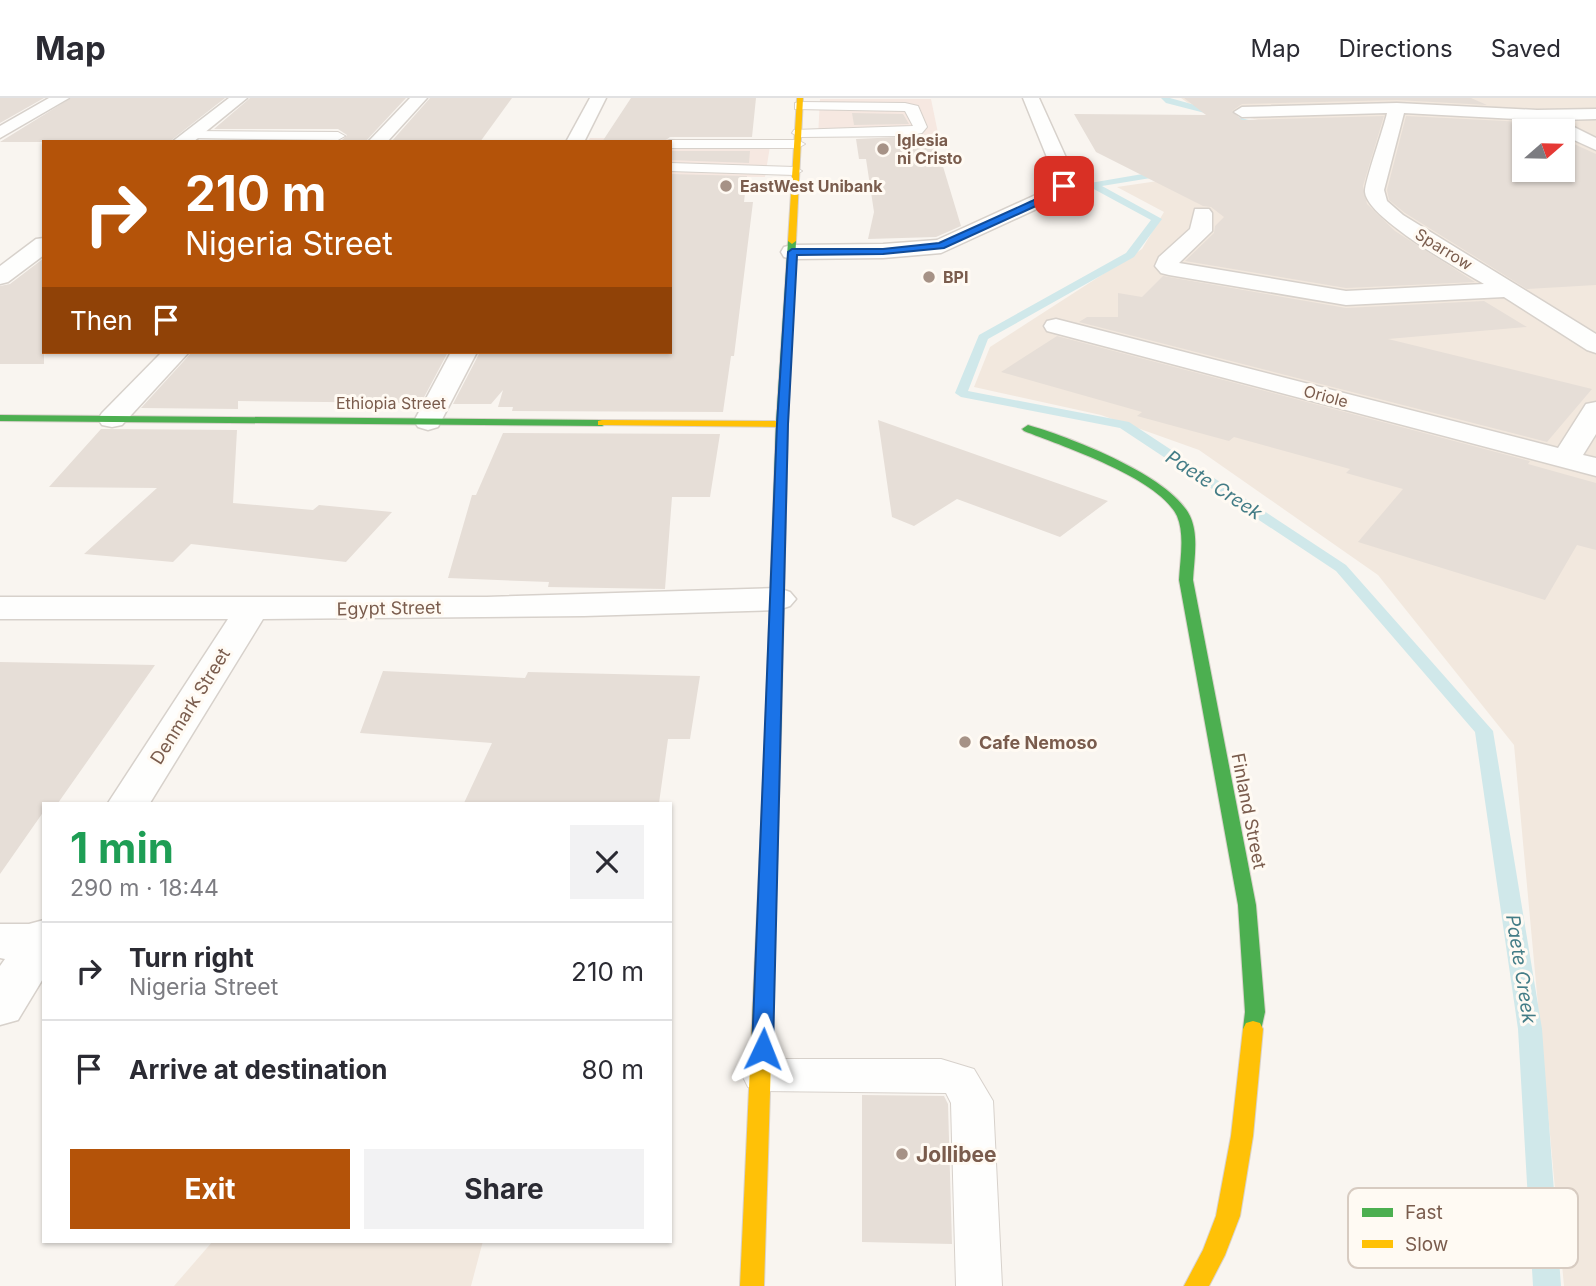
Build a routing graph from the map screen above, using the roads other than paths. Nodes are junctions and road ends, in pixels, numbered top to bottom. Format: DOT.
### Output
graph roads {
  1 [pos="61,98"];
  2 [pos="239,98"];
  3 [pos="419,98"];
  4 [pos="598,98"];
  5 [pos="1031,98"];
  6 [pos="800,102"];
  7 [pos="845,106"];
  8 [pos="1397,108"];
  9 [pos="1242,112"];
  10 [pos="1596,114"];
  11 [pos="1537,115"];
  12 [pos="0,133"];
  13 [pos="846,133"];
  14 [pos="338,136"];
  15 [pos="798,138"];
  16 [pos="185,139"];
  17 [pos="379,140"];
  18 [pos="576,140"];
  19 [pos="672,144"];
  20 [pos="1596,145"];
  21 [pos="672,167"];
  22 [pos="795,171"];
  23 [pos="1202,214"];
  24 [pos="42,246"];
  25 [pos="792,252"];
  26 [pos="0,277"];
  27 [pos="1509,290"];
  28 [pos="1056,326"];
  29 [pos="1596,345"];
  30 [pos="174,354"];
  31 [pos="463,354"];
  32 [pos="1596,410"];
  33 [pos="0,418"];
  34 [pos="113,419"];
  35 [pos="428,421"];
  36 [pos="782,424"];
  37 [pos="1028,429"];
  38 [pos="1566,459"];
  39 [pos="1596,467"];
  40 [pos="778,599"];
  41 [pos="0,608"];
  42 [pos="252,610"];
  43 [pos="129,802"];
  44 [pos="28,940"];
  45 [pos="0,1006"];
  46 [pos="762,1075"];
  47 [pos="752,1286"];
  48 [pos="979,1286"];
  49 [pos="1196,1286"];
  1 -- 12 [label="street"];
  2 -- 16 [label="street"];
  3 -- 17 [label="street"];
  4 -- 18 [label="street"];
  5 -- 25 [label="street"];
  6 -- 7 [label="lane"];
  6 -- 15 [label="main road"];
  7 -- 13 [label="lane"];
  7 -- 13 [label="lane"];
  8 -- 9 [label="street"];
  8 -- 11 [label="street"];
  8 -- 27 [label="street, Sparrow"];
  10 -- 11 [label="street"];
  11 -- 20 [label="street"];
  13 -- 15 [label="lane"];
  14 -- 16 [label="lane"];
  15 -- 19 [label="lane"];
  15 -- 22 [label="main road"];
  21 -- 22 [label="lane"];
  22 -- 25 [label="main road"];
  23 -- 27 [label="street"];
  24 -- 26 [label="street"];
  25 -- 36 [label="main road"];
  27 -- 29 [label="street, Sparrow"];
  28 -- 38 [label="street, Oriole"];
  30 -- 34 [label="street"];
  31 -- 35 [label="street"];
  32 -- 38 [label="street"];
  33 -- 34 [label="main road, Ethiopia Street"];
  34 -- 35 [label="main road, Ethiopia Street"];
  35 -- 36 [label="main road, Ethiopia Street"];
  36 -- 40 [label="main road"];
  37 -- 49 [label="main road, Finland Street"];
  38 -- 39 [label="street, Oriole"];
  40 -- 42 [label="street, Egypt Street"];
  40 -- 46 [label="main road"];
  41 -- 42 [label="street, Egypt Street"];
  42 -- 43 [label="street, Denmark Street"];
  44 -- 45 [label="street"];
  46 -- 47 [label="main road"];
  46 -- 48 [label="lane"];
}
